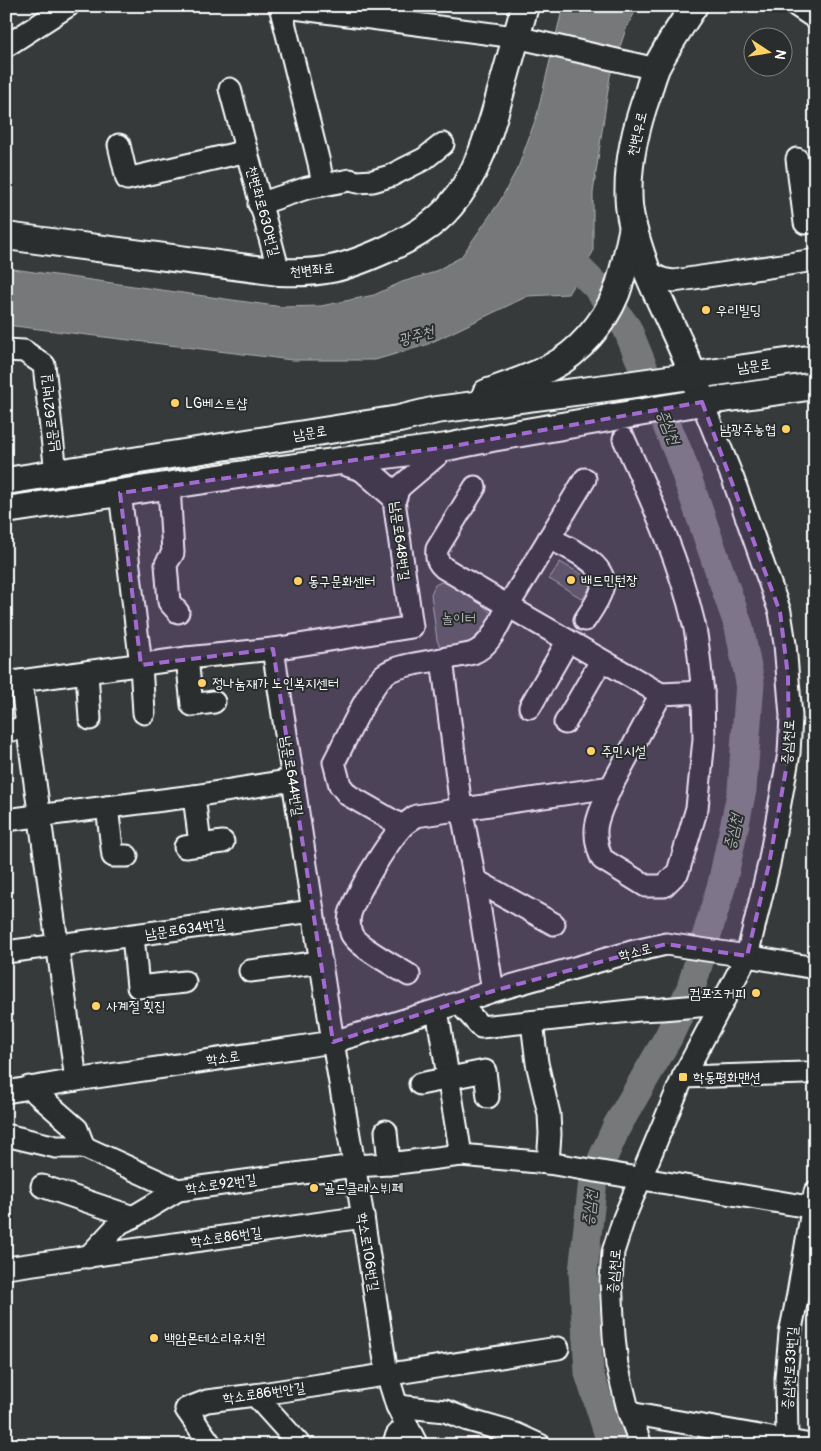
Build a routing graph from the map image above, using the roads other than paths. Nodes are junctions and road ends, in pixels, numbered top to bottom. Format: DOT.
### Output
graph roads {
  1 [pos="68,6"];
  2 [pos="280,6"];
  3 [pos="525,6"];
  4 [pos="694,6"];
  5 [pos="797,6"];
  6 [pos="815,18"];
  7 [pos="527,40"];
  8 [pos="6,46"];
  9 [pos="656,69"];
  10 [pos="230,89"];
  11 [pos="443,144"];
  12 [pos="119,145"];
  13 [pos="247,151"];
  14 [pos="797,159"];
  15 [pos="323,185"];
  16 [pos="259,204"];
  17 [pos="815,221"];
  18 [pos="633,227"];
  19 [pos="6,236"];
  20 [pos="815,260"];
  21 [pos="279,272"];
  22 [pos="648,272"];
  23 [pos="6,350"];
  24 [pos="815,358"];
  25 [pos="694,375"];
  26 [pos="815,386"];
  27 [pos="702,402"];
  28 [pos="436,410"];
  29 [pos="622,427"];
  30 [pos="446,447"];
  31 [pos="342,461"];
  32 [pos="56,473"];
  33 [pos="585,479"];
  34 [pos="6,481"];
  35 [pos="169,486"];
  36 [pos="475,487"];
  37 [pos="120,493"];
  38 [pos="394,495"];
  39 [pos="6,510"];
  40 [pos="550,538"];
  41 [pos="508,606"];
  42 [pos="178,612"];
  43 [pos="585,620"];
  44 [pos="567,642"];
  45 [pos="273,649"];
  46 [pos="187,658"];
  47 [pos="442,659"];
  48 [pos="601,661"];
  49 [pos="141,665"];
  50 [pos="87,672"];
  51 [pos="14,682"];
  52 [pos="703,692"];
  53 [pos="661,694"];
  54 [pos="214,702"];
  55 [pos="530,707"];
  56 [pos="144,713"];
  57 [pos="90,719"];
  58 [pos="565,723"];
  59 [pos="27,728"];
  60 [pos="6,731"];
  61 [pos="293,780"];
  62 [pos="611,786"];
  63 [pos="194,796"];
  64 [pos="107,807"];
  65 [pos="460,808"];
  66 [pos="39,815"];
  67 [pos="6,820"];
  68 [pos="402,826"];
  69 [pos="223,842"];
  70 [pos="127,856"];
  71 [pos="475,880"];
  72 [pos="313,911"];
  73 [pos="554,924"];
  74 [pos="133,936"];
  75 [pos="58,946"];
  76 [pos="6,952"];
  77 [pos="747,956"];
  78 [pos="321,962"];
  79 [pos="815,968"];
  80 [pos="250,972"];
  81 [pos="409,975"];
  82 [pos="185,982"];
  83 [pos="493,991"];
  84 [pos="459,1003"];
  85 [pos="722,1004"];
  86 [pos="437,1010"];
  87 [pos="532,1022"];
  88 [pos="333,1042"];
  89 [pos="805,1073"];
  90 [pos="683,1077"];
  91 [pos="449,1078"];
  92 [pos="76,1080"];
  93 [pos="420,1084"];
  94 [pos="29,1088"];
  95 [pos="6,1092"];
  96 [pos="488,1096"];
  97 [pos="386,1131"];
  98 [pos="10,1136"];
  99 [pos="84,1147"];
  100 [pos="461,1156"];
  101 [pos="389,1164"];
  102 [pos="548,1164"];
  103 [pos="354,1166"];
  104 [pos="640,1179"];
  105 [pos="42,1186"];
  106 [pos="178,1190"];
  107 [pos="814,1202"];
  108 [pos="133,1217"];
  109 [pos="363,1217"];
  110 [pos="88,1257"];
  111 [pos="6,1268"];
  112 [pos="558,1348"];
  113 [pos="387,1374"];
  114 [pos="255,1395"];
  115 [pos="397,1406"];
  116 [pos="629,1413"];
  117 [pos="407,1424"];
  118 [pos="787,1440"];
  119 [pos="211,1445"];
  120 [pos="300,1445"];
  121 [pos="393,1445"];
  122 [pos="417,1445"];
  123 [pos="540,1445"];
  124 [pos="641,1445"];
  125 [pos="811,1445"];
  1 -- 8 [label="street"];
  2 -- 7 [label="street"];
  2 -- 15 [label="street"];
  3 -- 7 [label="main road, 천변좌로"];
  4 -- 9 [label="main road, 천변우로"];
  5 -- 6 [label="street"];
  7 -- 9 [label="street"];
  7 -- 21 [label="main road, 천변좌로"];
  9 -- 18 [label="main road, 천변우로"];
  10 -- 13 [label="street, 천변좌로630번길"];
  11 -- 15 [label="street"];
  12 -- 13 [label="street, 천변좌로630번길"];
  13 -- 16 [label="street, 천변좌로630번길"];
  14 -- 17 [label="street"];
  15 -- 16 [label="street"];
  16 -- 21 [label="street, 천변좌로630번길"];
  18 -- 22 [label="main road, 천변우로"];
  18 -- 28 [label="main road"];
  19 -- 21 [label="main road, 천변좌로"];
  20 -- 22 [label="street"];
  22 -- 25 [label="main road, 천변우로"];
  23 -- 32 [label="street, 남문로621번길"];
  24 -- 25 [label="main road, 남문로"];
  25 -- 27 [label="main road, 천변우로"];
  25 -- 28 [label="main road, 남문로"];
  26 -- 27 [label="main road, 남문로"];
  27 -- 29 [label="main road, 남문로"];
  27 -- 77 [label="street, 증심천로"];
  28 -- 32 [label="main road, 남문로"];
  29 -- 30 [label="main road"];
  29 -- 52 [label="street"];
  30 -- 31 [label="main road"];
  30 -- 38 [label="street, 남문로648번길"];
  31 -- 35 [label="main road"];
  31 -- 38 [label="main road"];
  32 -- 34 [label="main road, 남문로"];
  33 -- 40 [label="street"];
  35 -- 37 [label="main road"];
  35 -- 42 [label="street"];
  36 -- 41 [label="street"];
  37 -- 39 [label="main road"];
  37 -- 49 [label="street"];
  38 -- 45 [label="street, 남문로648번길"];
  40 -- 41 [label="street"];
  40 -- 43 [label="street"];
  41 -- 44 [label="street"];
  41 -- 47 [label="street"];
  44 -- 48 [label="street"];
  44 -- 55 [label="street"];
  45 -- 46 [label="street"];
  45 -- 61 [label="street, 남문로644번길"];
  46 -- 49 [label="street"];
  46 -- 54 [label="street"];
  47 -- 65 [label="street"];
  47 -- 68 [label="street"];
  48 -- 53 [label="street"];
  48 -- 58 [label="street"];
  49 -- 50 [label="street"];
  49 -- 56 [label="street"];
  50 -- 51 [label="street"];
  50 -- 57 [label="street"];
  51 -- 59 [label="street"];
  52 -- 53 [label="street"];
  52 -- 62 [label="street"];
  53 -- 62 [label="street"];
  59 -- 60 [label="street"];
  59 -- 66 [label="street"];
  61 -- 63 [label="street"];
  61 -- 72 [label="street, 남문로644번길"];
  62 -- 65 [label="street"];
  63 -- 64 [label="street"];
  63 -- 69 [label="street"];
  64 -- 66 [label="street"];
  64 -- 70 [label="street"];
  65 -- 68 [label="street"];
  65 -- 71 [label="street"];
  66 -- 67 [label="street"];
  66 -- 75 [label="street"];
  68 -- 81 [label="street"];
  71 -- 73 [label="street"];
  71 -- 83 [label="street"];
  72 -- 74 [label="street, 남문로634번길"];
  72 -- 78 [label="street, 남문로644번길"];
  74 -- 75 [label="street, 남문로634번길"];
  74 -- 82 [label="street"];
  75 -- 76 [label="street, 남문로634번길"];
  75 -- 92 [label="street"];
  77 -- 79 [label="street, 학소로"];
  77 -- 83 [label="street, 학소로"];
  77 -- 85 [label="street, 증심천로"];
  78 -- 80 [label="street"];
  78 -- 88 [label="street, 남문로644번길"];
  83 -- 84 [label="street, 학소로"];
  84 -- 86 [label="street, 학소로"];
  84 -- 87 [label="street"];
  85 -- 87 [label="street"];
  85 -- 90 [label="street, 증심천로"];
  86 -- 88 [label="street, 학소로"];
  86 -- 91 [label="street"];
  87 -- 102 [label="street"];
  88 -- 92 [label="street, 학소로"];
  88 -- 103 [label="street, 학소로106번길"];
  89 -- 90 [label="street"];
  90 -- 104 [label="street, 증심천로"];
  91 -- 93 [label="street"];
  91 -- 96 [label="street"];
  91 -- 100 [label="street"];
  92 -- 94 [label="street, 학소로"];
  94 -- 95 [label="street, 학소로"];
  94 -- 99 [label="street"];
  97 -- 101 [label="street"];
  98 -- 99 [label="street"];
  99 -- 106 [label="street, 학소로92번길"];
  100 -- 101 [label="street, 학소로92번길"];
  100 -- 102 [label="street, 학소로92번길"];
  101 -- 103 [label="street, 학소로92번길"];
  102 -- 104 [label="street, 학소로92번길"];
  103 -- 106 [label="street, 학소로92번길"];
  103 -- 109 [label="street, 학소로106번길"];
  104 -- 107 [label="street, 증심천로33번길"];
  104 -- 116 [label="street, 증심천로"];
  105 -- 108 [label="street"];
  106 -- 108 [label="street"];
  107 -- 118 [label="street, 증심천로33번길"];
  108 -- 110 [label="street"];
  109 -- 110 [label="street, 학소로86번길"];
  109 -- 113 [label="street, 학소로106번길"];
  110 -- 111 [label="street, 학소로86번길"];
  112 -- 113 [label="street"];
  113 -- 114 [label="street, 학소로86번안길"];
  113 -- 115 [label="street, 학소로106번길"];
  114 -- 119 [label="street, 학소로86번안길"];
  114 -- 120 [label="street"];
  115 -- 117 [label="street, 학소로106번길"];
  115 -- 123 [label="street"];
  116 -- 118 [label="street"];
  116 -- 124 [label="street, 증심천로"];
  117 -- 121 [label="street"];
  117 -- 122 [label="street, 학소로106번길"];
  118 -- 125 [label="street"];
}
